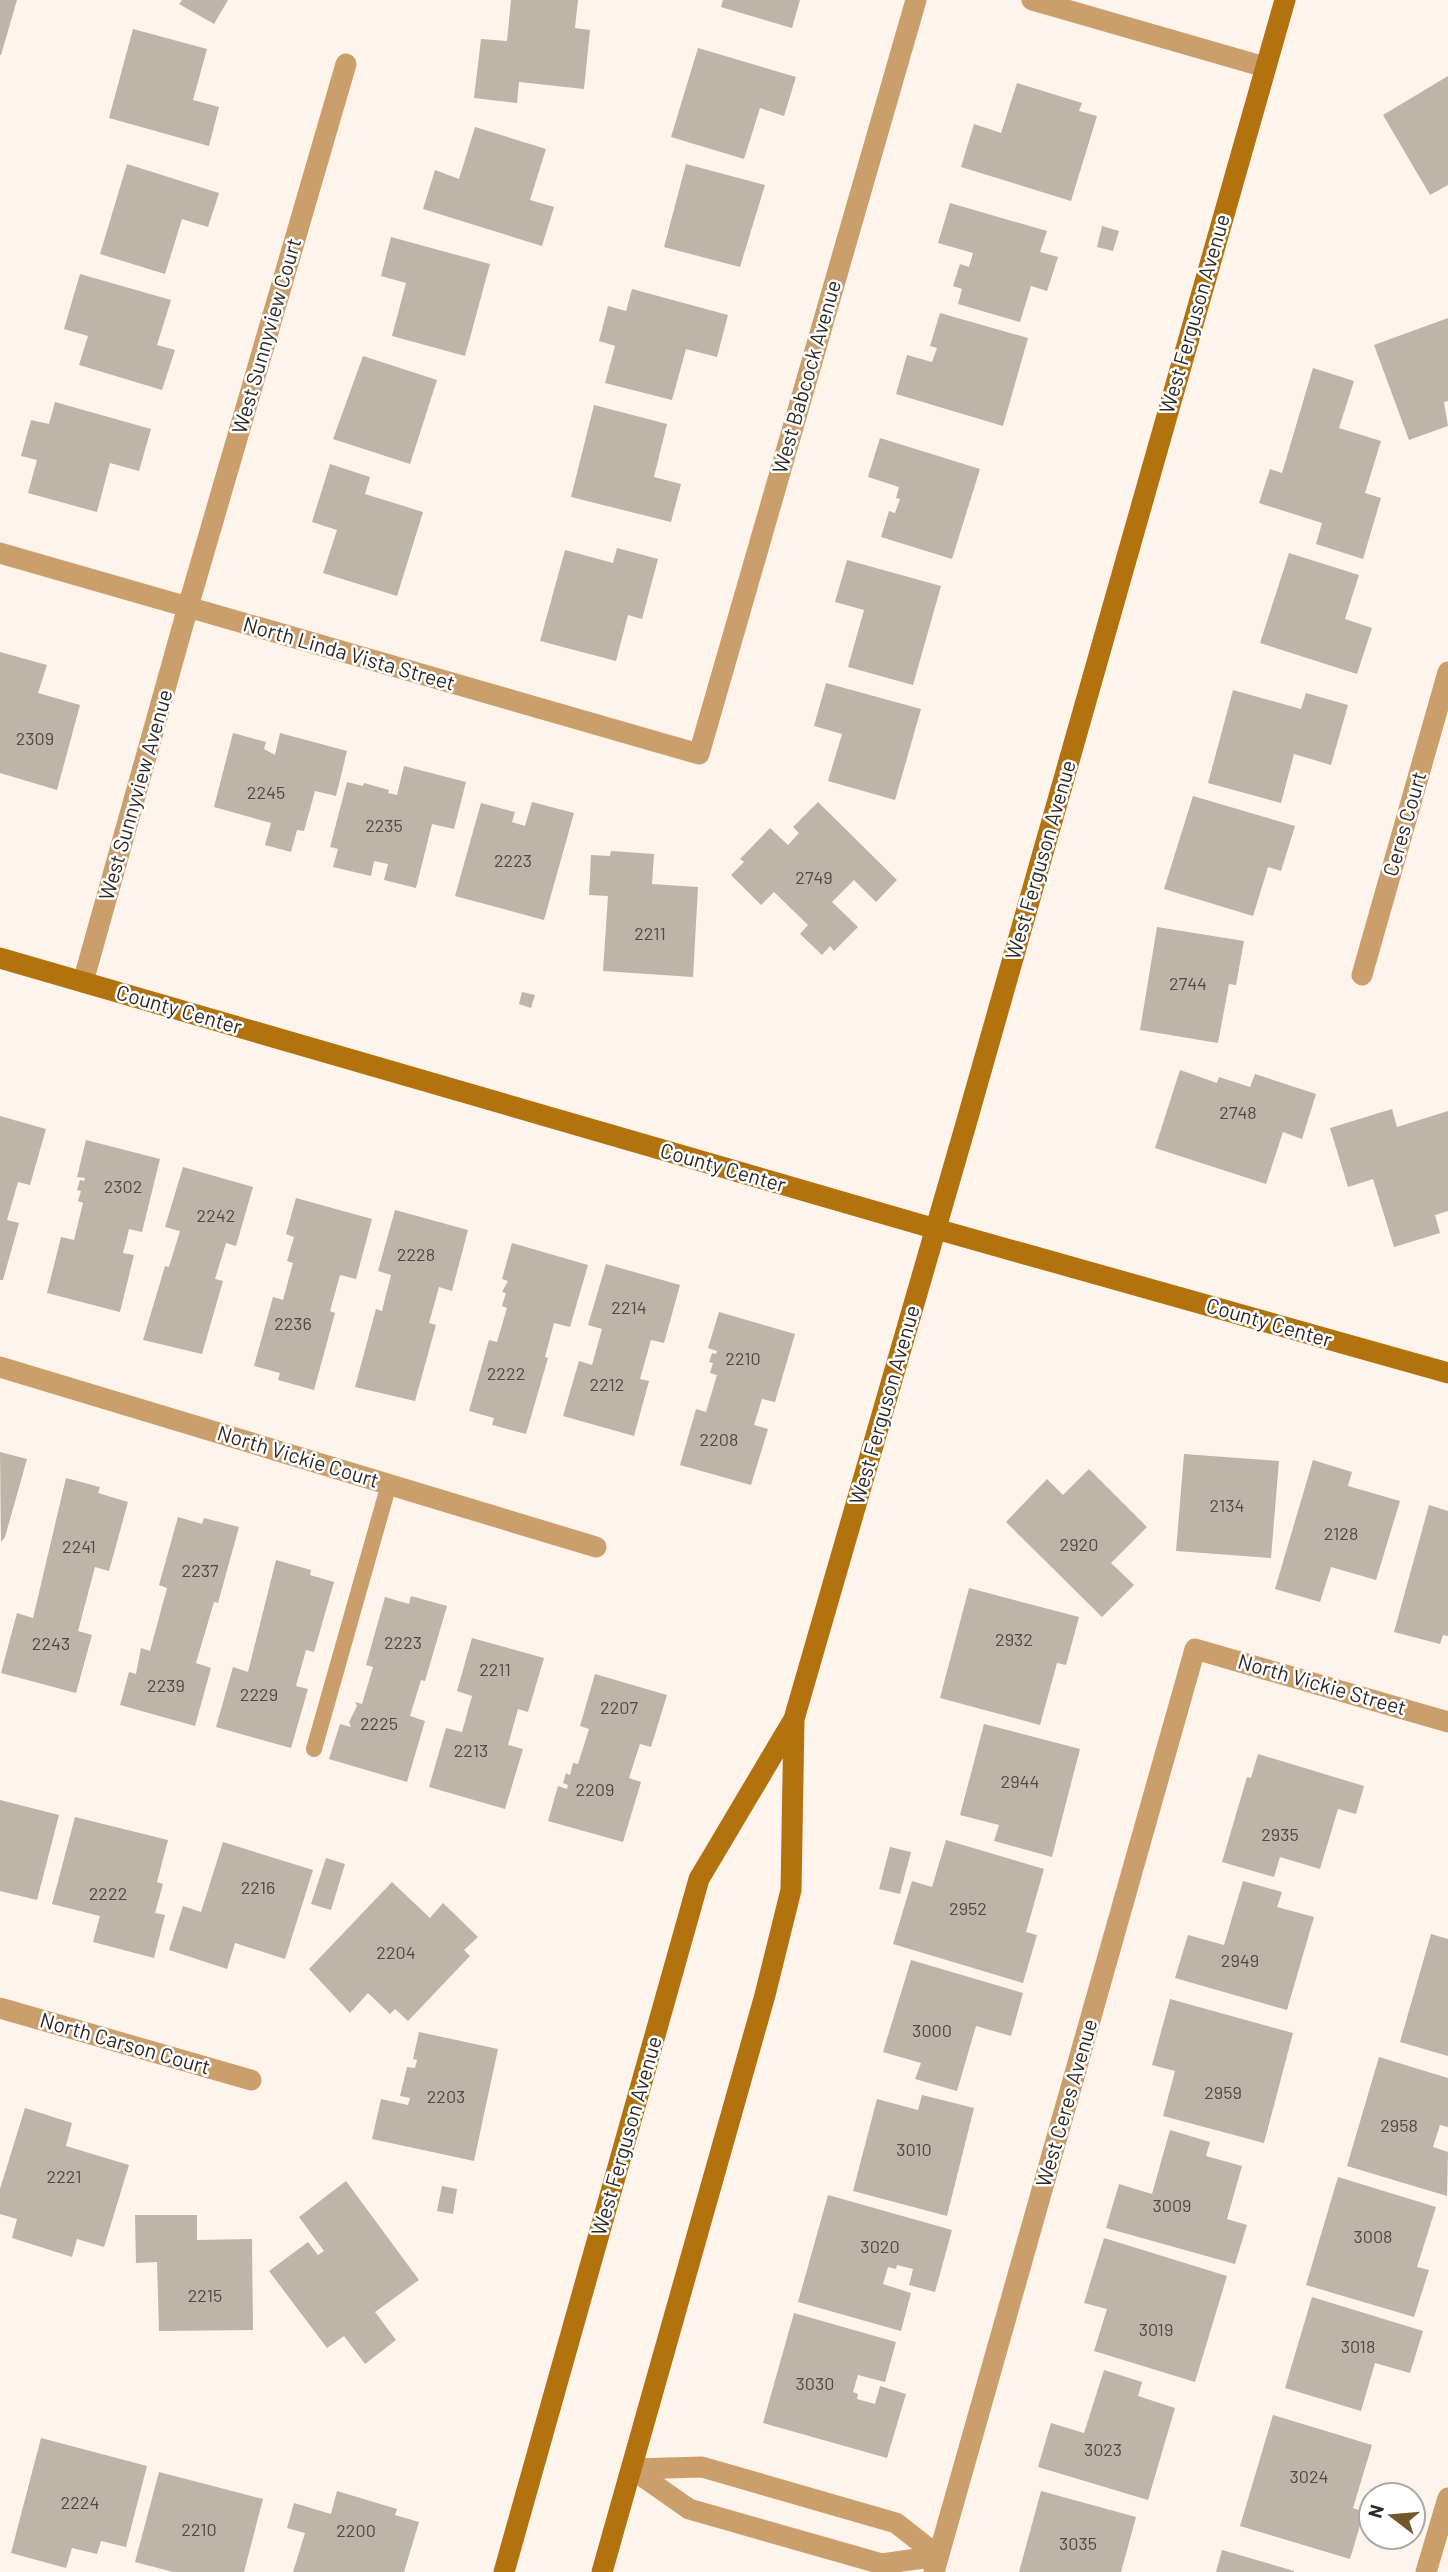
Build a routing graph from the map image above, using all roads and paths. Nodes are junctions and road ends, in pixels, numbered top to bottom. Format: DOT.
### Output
graph roads {
  1 [pos="916,0"];
  2 [pos="1032,0"];
  3 [pos="1285,0"];
  4 [pos="346,64"];
  5 [pos="1265,67"];
  6 [pos="0,553"];
  7 [pos="188,607"];
  8 [pos="1448,672"];
  9 [pos="699,754"];
  10 [pos="0,958"];
  11 [pos="1362,975"];
  12 [pos="83,982"];
  13 [pos="936,1229"];
  14 [pos="0,1367"];
  15 [pos="1448,1373"];
  16 [pos="389,1484"];
  17 [pos="596,1547"];
  18 [pos="1195,1649"];
  19 [pos="794,1718"];
  20 [pos="1448,1722"];
  21 [pos="314,1749"];
  22 [pos="0,2008"];
  23 [pos="251,2080"];
  24 [pos="632,2469"];
  25 [pos="1448,2498"];
  26 [pos="936,2564"];
  27 [pos="504,2572"];
  28 [pos="602,2572"];
  29 [pos="1426,2572"];
  1 -- 9 [label="street, West Babcock Avenue"];
  2 -- 5 [label="street"];
  3 -- 5 [label="street, West Ferguson Avenue"];
  4 -- 7 [label="street, West Sunnyview Court"];
  5 -- 13 [label="street, West Ferguson Avenue"];
  6 -- 7 [label="street, North Linda Vista Street"];
  7 -- 9 [label="street, North Linda Vista Street"];
  7 -- 12 [label="street, West Sunnyview Avenue"];
  8 -- 11 [label="street, Ceres Court"];
  10 -- 12 [label="street, County Center"];
  12 -- 13 [label="street, County Center"];
  13 -- 15 [label="street, County Center"];
  13 -- 19 [label="street, West Ferguson Avenue"];
  14 -- 16 [label="street, North Vickie Court"];
  16 -- 17 [label="street, North Vickie Court"];
  16 -- 21 [label="lane"];
  18 -- 20 [label="street, North Vickie Street"];
  18 -- 26 [label="street, West Ceres Avenue"];
  19 -- 24 [label="street, West Ferguson Avenue"];
  19 -- 27 [label="street, West Ferguson Avenue"];
  22 -- 23 [label="street, North Carson Court"];
  24 -- 26 [label="street"];
  24 -- 26 [label="street"];
  24 -- 28 [label="street, West Ferguson Avenue"];
  25 -- 29 [label="street"];
}
